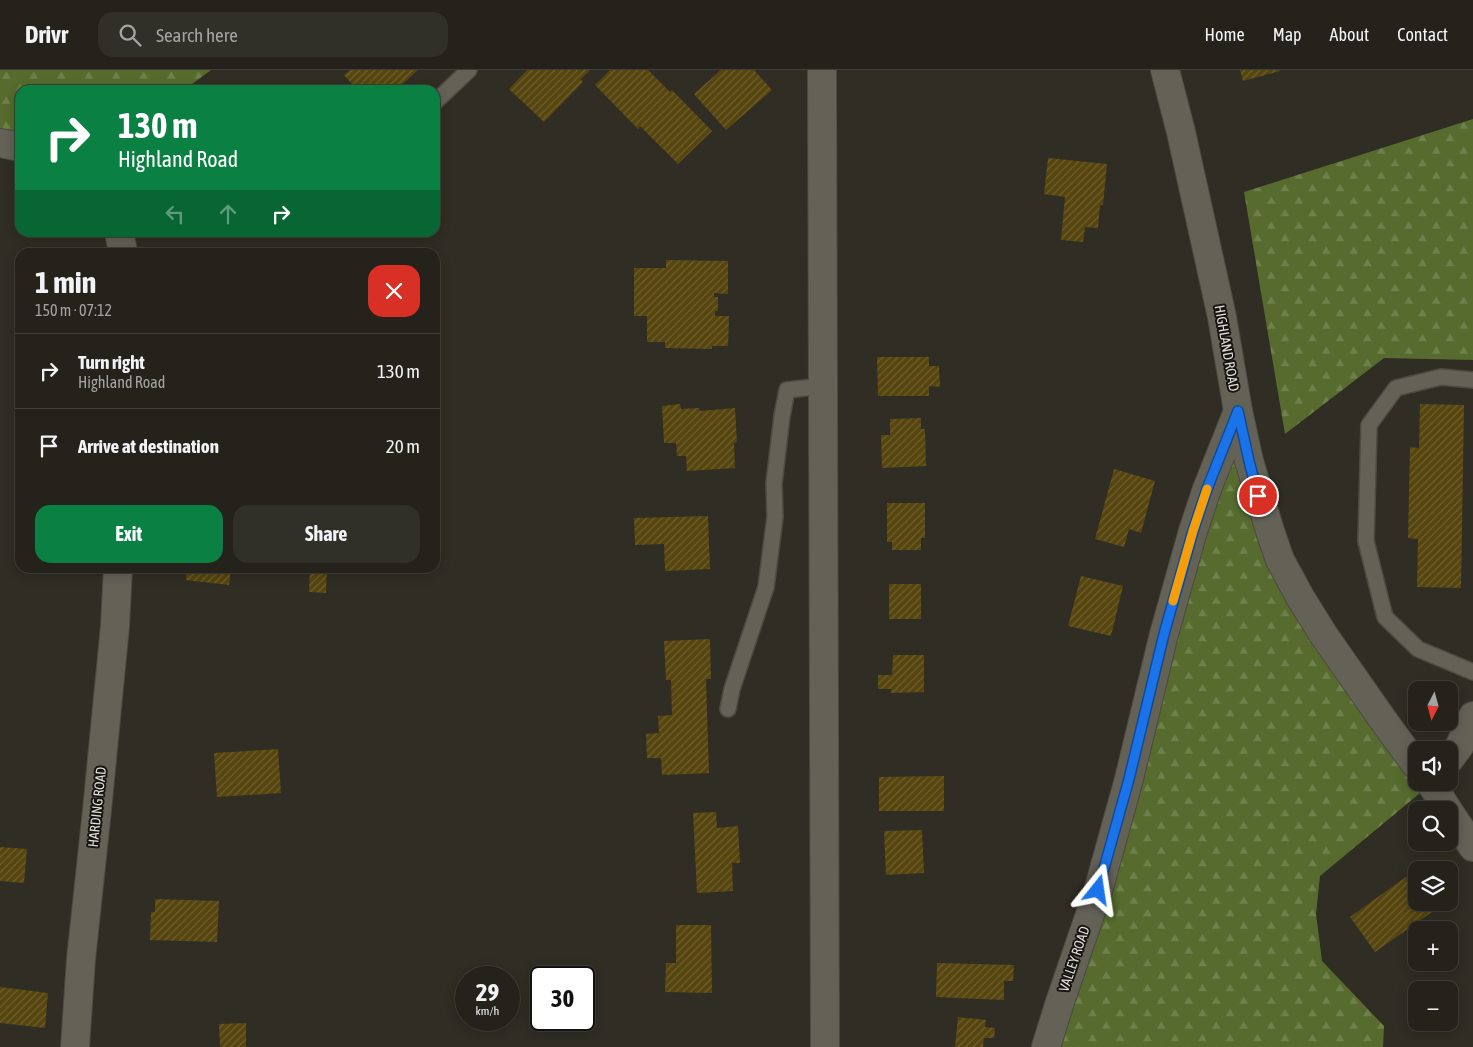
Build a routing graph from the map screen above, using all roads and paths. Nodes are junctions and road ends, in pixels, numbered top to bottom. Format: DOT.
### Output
graph roads {
  1 [pos="469,70"];
  2 [pos="822,70"];
  3 [pos="1165,70"];
  4 [pos="440,97"];
  5 [pos="0,143"];
  6 [pos="15,146"];
  7 [pos="1473,380"];
  8 [pos="823,386"];
  9 [pos="1238,411"];
  10 [pos="118,573"];
  11 [pos="1473,672"];
  12 [pos="728,709"];
  13 [pos="1473,716"];
  14 [pos="1408,753"];
  15 [pos="1460,753"];
  16 [pos="1458,825"];
  17 [pos="1473,847"];
  18 [pos="75,1047"];
  19 [pos="825,1047"];
  20 [pos="1046,1047"];
  1 -- 4 [label="lane"];
  2 -- 8 [label="street"];
  3 -- 9 [label="street, HIGHLAND ROAD"];
  5 -- 6 [label="street"];
  7 -- 11 [label="lane"];
  8 -- 12 [label="lane"];
  8 -- 19 [label="street"];
  9 -- 14 [label="street, HIGHLAND ROAD"];
  9 -- 20 [label="street, VALLEY ROAD"];
  10 -- 18 [label="street, HARDING ROAD"];
  13 -- 15 [label="street"];
  16 -- 17 [label="street, HIGHLAND ROAD"];
}
